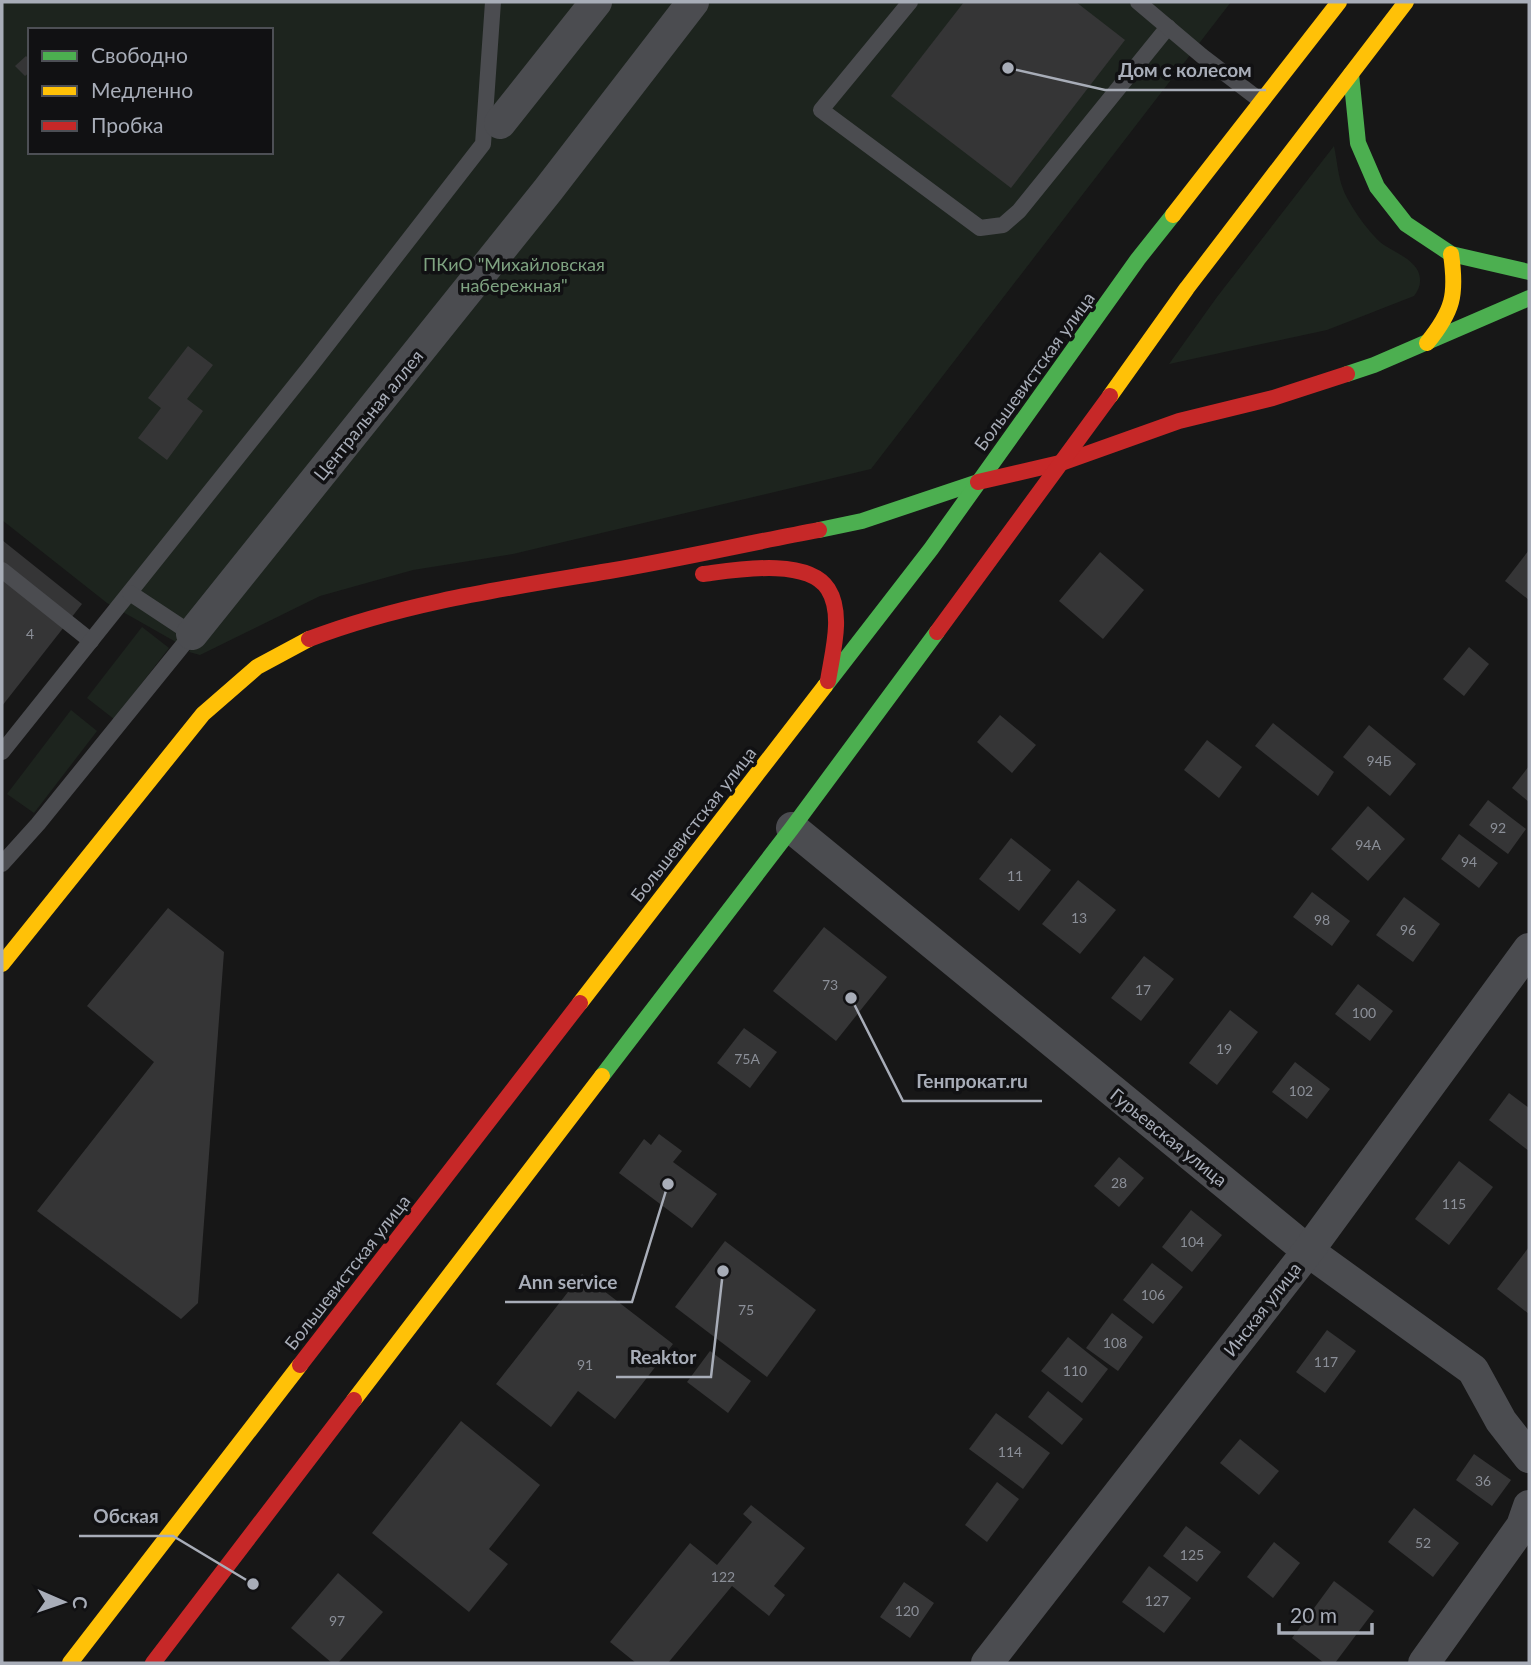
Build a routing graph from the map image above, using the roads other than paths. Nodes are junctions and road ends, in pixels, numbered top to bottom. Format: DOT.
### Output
graph roads {
  1 [pos="493,2"];
  2 [pos="596,2"];
  3 [pos="693,2"];
  4 [pos="910,2"];
  5 [pos="1138,2"];
  6 [pos="1339,2"];
  7 [pos="1406,2"];
  8 [pos="1168,27"];
  9 [pos="1350,74"];
  10 [pos="1261,101"];
  11 [pos="500,123"];
  12 [pos="1451,254"];
  13 [pos="1529,272"];
  14 [pos="1529,298"];
  15 [pos="1427,343"];
  16 [pos="1064,462"];
  17 [pos="978,482"];
  18 [pos="2,570"];
  19 [pos="689,576"];
  20 [pos="579,592"];
  21 [pos="130,593"];
  22 [pos="450,598"];
  23 [pos="191,634"];
  24 [pos="91,641"];
  25 [pos="828,681"];
  26 [pos="2,752"];
  27 [pos="792,828"];
  28 [pos="2,864"];
  29 [pos="1529,949"];
  30 [pos="2,964"];
  31 [pos="1308,1251"];
  32 [pos="1529,1457"];
  33 [pos="1529,1506"];
  34 [pos="70,1663"];
  35 [pos="153,1663"];
  36 [pos="987,1663"];
  37 [pos="1424,1663"];
  1 -- 21 [label="lane"];
  2 -- 11 [label="street"];
  3 -- 23 [label="street, Центральная аллея"];
  4 -- 8 [label="lane"];
  5 -- 8 [label="lane"];
  6 -- 10 [label="main road, Большевистская улица"];
  7 -- 9 [label="main road"];
  8 -- 10 [label="lane"];
  9 -- 12 [label="main road"];
  9 -- 16 [label="main road"];
  10 -- 17 [label="main road, Большевистская улица"];
  12 -- 13 [label="main road"];
  12 -- 15 [label="main road"];
  14 -- 15 [label="main road"];
  15 -- 16 [label="main road"];
  16 -- 17 [label="main road"];
  16 -- 27 [label="main road"];
  17 -- 22 [label="main road"];
  17 -- 25 [label="main road, Большевистская улица"];
  18 -- 24 [label="lane"];
  19 -- 25 [label="main road"];
  20 -- 22 [label="main road"];
  21 -- 23 [label="lane"];
  21 -- 24 [label="lane"];
  22 -- 30 [label="main road"];
  23 -- 28 [label="lane, Центральная аллея"];
  24 -- 26 [label="lane"];
  25 -- 34 [label="main road, Большевистская улица"];
  27 -- 31 [label="street, Гурьевская улица"];
  27 -- 35 [label="main road"];
  29 -- 31 [label="street, Инская улица"];
  31 -- 32 [label="street, Гурьевская улица"];
  31 -- 36 [label="street, Инская улица"];
  33 -- 37 [label="street"];
}
